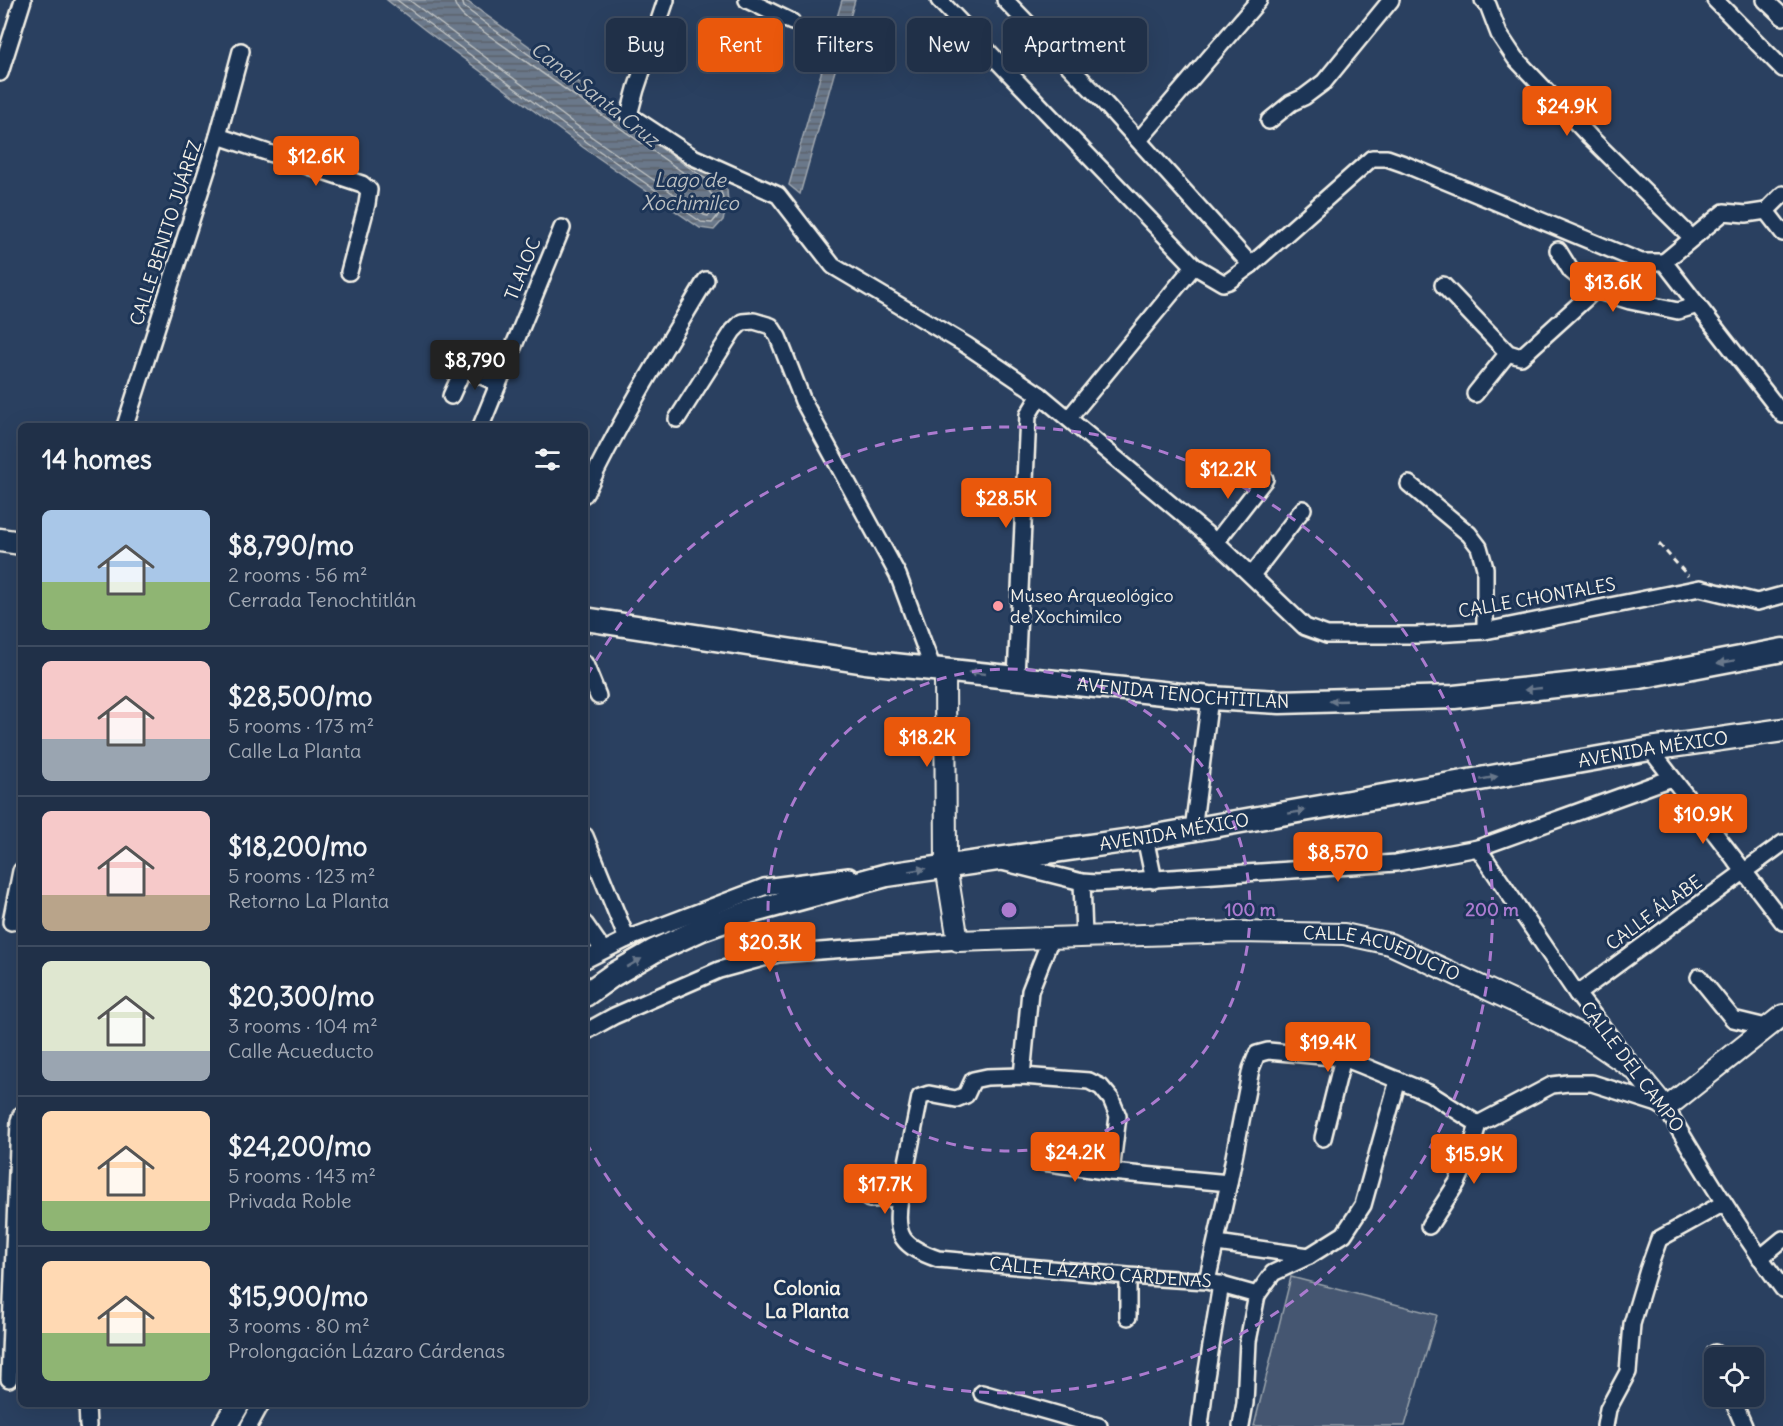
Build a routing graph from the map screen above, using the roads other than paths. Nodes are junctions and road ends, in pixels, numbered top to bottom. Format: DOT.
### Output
graph roads {
  1 [pos="23,0"];
  2 [pos="666,0"];
  3 [pos="747,0"];
  4 [pos="939,0"];
  5 [pos="1005,0"];
  6 [pos="1259,0"];
  7 [pos="1391,0"];
  8 [pos="1483,0"];
  9 [pos="1715,0"];
  10 [pos="1766,0"];
  11 [pos="1783,17"];
  12 [pos="792,21"];
  13 [pos="241,51"];
  14 [pos="1783,69"];
  15 [pos="0,73"];
  16 [pos="1269,121"];
  17 [pos="218,136"];
  18 [pos="1139,140"];
  19 [pos="1783,194"];
  20 [pos="1766,211"];
  21 [pos="562,228"];
  22 [pos="1783,232"];
  23 [pos="1692,238"];
  24 [pos="1558,250"];
  25 [pos="1664,262"];
  26 [pos="1251,265"];
  27 [pos="1194,266"];
  28 [pos="349,272"];
  29 [pos="706,280"];
  30 [pos="1443,285"];
  31 [pos="1596,290"];
  32 [pos="1698,305"];
  33 [pos="1508,353"];
  34 [pos="498,383"];
  35 [pos="1475,394"];
  36 [pos="1040,395"];
  37 [pos="451,396"];
  38 [pos="1783,415"];
  39 [pos="1069,418"];
  40 [pos="677,419"];
  41 [pos="126,423"];
  42 [pos="482,423"];
  43 [pos="1265,479"];
  44 [pos="1409,484"];
  45 [pos="588,488"];
  46 [pos="1303,510"];
  47 [pos="0,540"];
  48 [pos="1216,542"];
  49 [pos="18,543"];
  50 [pos="1252,575"];
  51 [pos="1783,596"];
  52 [pos="588,619"];
  53 [pos="1485,631"];
  54 [pos="1783,650"];
  55 [pos="939,669"];
  56 [pos="588,671"];
  57 [pos="1016,677"];
  58 [pos="598,696"];
  59 [pos="1210,698"];
  60 [pos="1783,730"];
  61 [pos="1650,749"];
  62 [pos="1672,778"];
  63 [pos="1193,830"];
  64 [pos="1145,838"];
  65 [pos="588,843"];
  66 [pos="1783,843"];
  67 [pos="1478,848"];
  68 [pos="993,860"];
  69 [pos="946,866"];
  70 [pos="1744,871"];
  71 [pos="887,875"];
  72 [pos="1154,880"];
  73 [pos="1083,882"];
  74 [pos="18,886"];
  75 [pos="11,922"];
  76 [pos="1783,922"];
  77 [pos="588,928"];
  78 [pos="1084,936"];
  79 [pos="1051,938"];
  80 [pos="627,939"];
  81 [pos="958,941"];
  82 [pos="603,950"];
  83 [pos="588,958"];
  84 [pos="1699,977"];
  85 [pos="588,994"];
  86 [pos="1577,994"];
  87 [pos="1783,1014"];
  88 [pos="1766,1027"];
  89 [pos="588,1030"];
  90 [pos="1343,1058"];
  91 [pos="1635,1070"];
  92 [pos="1022,1076"];
  93 [pos="1398,1080"];
  94 [pos="1666,1108"];
  95 [pos="1478,1124"];
  96 [pos="1323,1138"];
  97 [pos="1043,1162"];
  98 [pos="1111,1172"];
  99 [pos="1229,1184"];
  100 [pos="18,1187"];
  101 [pos="869,1199"];
  102 [pos="1724,1203"];
  103 [pos="899,1204"];
  104 [pos="1429,1226"];
  105 [pos="1783,1239"];
  106 [pos="1217,1243"];
  107 [pos="1309,1256"];
  108 [pos="1760,1258"];
  109 [pos="1128,1276"];
  110 [pos="1214,1282"];
  111 [pos="1783,1288"];
  112 [pos="1257,1295"];
  113 [pos="1128,1317"];
  114 [pos="10,1379"];
  115 [pos="982,1393"];
  116 [pos="87,1407"];
  117 [pos="236,1407"];
  118 [pos="259,1407"];
  119 [pos="1736,1407"];
  120 [pos="88,1426"];
  121 [pos="225,1426"];
  122 [pos="249,1426"];
  123 [pos="1099,1426"];
  124 [pos="1200,1426"];
  125 [pos="1241,1426"];
  126 [pos="1605,1426"];
  127 [pos="1744,1426"];
  1 -- 15 [label="street"];
  2 -- 36 [label="street, CALLE CHONTALES"];
  3 -- 12 [label="street"];
  4 -- 27 [label="street"];
  5 -- 18 [label="street"];
  6 -- 18 [label="street"];
  7 -- 16 [label="street"];
  8 -- 23 [label="street"];
  9 -- 14 [label="street"];
  10 -- 11 [label="street"];
  13 -- 17 [label="street, CALLE BENITO JUÁREZ"];
  17 -- 28 [label="street"];
  17 -- 41 [label="street, CALLE BENITO JUÁREZ"];
  18 -- 26 [label="street"];
  19 -- 20 [label="street"];
  20 -- 22 [label="street"];
  20 -- 23 [label="street"];
  21 -- 34 [label="street, TLALOC"];
  23 -- 25 [label="street"];
  24 -- 31 [label="street"];
  25 -- 26 [label="street"];
  25 -- 32 [label="street"];
  26 -- 27 [label="street"];
  27 -- 39 [label="street"];
  29 -- 45 [label="street"];
  30 -- 33 [label="street"];
  31 -- 32 [label="street"];
  31 -- 33 [label="street"];
  32 -- 38 [label="street"];
  33 -- 35 [label="street"];
  34 -- 37 [label="street"];
  34 -- 42 [label="street, TLALOC"];
  36 -- 39 [label="street, CALLE CHONTALES"];
  36 -- 57 [label="street"];
  39 -- 48 [label="street, CALLE CHONTALES"];
  40 -- 55 [label="street"];
  43 -- 48 [label="street"];
  44 -- 53 [label="street"];
  46 -- 50 [label="street"];
  47 -- 49 [label="main road"];
  48 -- 50 [label="street, CALLE CHONTALES"];
  50 -- 53 [label="street, CALLE CHONTALES"];
  51 -- 53 [label="street, CALLE CHONTALES"];
  52 -- 55 [label="main road, AVENIDA TENOCHTITLÁN"];
  54 -- 59 [label="main road, AVENIDA TENOCHTITLÁN, one-way"];
  57 -- 55 [label="main road, AVENIDA TENOCHTITLÁN, one-way"];
  55 -- 69 [label="street"];
  56 -- 58 [label="street"];
  57 -- 59 [label="main road, AVENIDA TENOCHTITLÁN"];
  59 -- 63 [label="street"];
  60 -- 61 [label="main road, AVENIDA MÉXICO"];
  61 -- 62 [label="street"];
  63 -- 61 [label="main road, AVENIDA MÉXICO, one-way"];
  62 -- 67 [label="street"];
  62 -- 70 [label="street"];
  63 -- 64 [label="main road, AVENIDA MÉXICO"];
  64 -- 68 [label="main road, AVENIDA MÉXICO"];
  64 -- 72 [label="street"];
  65 -- 80 [label="street"];
  66 -- 70 [label="street, CALLE ÁLABE"];
  67 -- 72 [label="street"];
  67 -- 86 [label="street, CALLE DEL CAMPO"];
  68 -- 69 [label="main road, AVENIDA MÉXICO"];
  68 -- 73 [label="street"];
  71 -- 69 [label="main road, AVENIDA MÉXICO, one-way"];
  69 -- 81 [label="street"];
  70 -- 76 [label="street"];
  70 -- 86 [label="street, CALLE ÁLABE"];
  71 -- 80 [label="street"];
  85 -- 71 [label="main road, AVENIDA MÉXICO, one-way"];
  72 -- 73 [label="street"];
  73 -- 78 [label="street"];
  74 -- 75 [label="street"];
  77 -- 82 [label="street"];
  78 -- 79 [label="street, CALLE ACUEDUCTO"];
  78 -- 91 [label="street, CALLE ACUEDUCTO"];
  79 -- 81 [label="street, CALLE ACUEDUCTO"];
  79 -- 92 [label="street"];
  80 -- 82 [label="street"];
  81 -- 89 [label="street, CALLE ACUEDUCTO"];
  82 -- 83 [label="street"];
  84 -- 88 [label="street"];
  86 -- 91 [label="street, CALLE DEL CAMPO"];
  87 -- 88 [label="street"];
  88 -- 94 [label="street"];
  90 -- 93 [label="street, CALLE LÁZARO CÁRDENAS"];
  90 -- 96 [label="street"];
  90 -- 99 [label="street, CALLE LÁZARO CÁRDENAS"];
  91 -- 94 [label="street, CALLE DEL CAMPO"];
  92 -- 98 [label="street"];
  92 -- 103 [label="street"];
  93 -- 95 [label="street, CALLE LÁZARO CÁRDENAS"];
  93 -- 107 [label="street"];
  94 -- 95 [label="street"];
  94 -- 102 [label="street, CALLE DEL CAMPO"];
  95 -- 104 [label="street"];
  97 -- 98 [label="street"];
  98 -- 99 [label="street"];
  99 -- 106 [label="street, CALLE LÁZARO CÁRDENAS"];
  100 -- 114 [label="street"];
  101 -- 103 [label="street"];
  102 -- 108 [label="street, CALLE DEL CAMPO"];
  102 -- 126 [label="street"];
  103 -- 109 [label="street, CALLE LÁZARO CÁRDENAS"];
  105 -- 108 [label="street"];
  106 -- 107 [label="street"];
  106 -- 110 [label="street, CALLE LÁZARO CÁRDENAS"];
  107 -- 112 [label="street"];
  108 -- 111 [label="street, CALLE DEL CAMPO"];
  109 -- 110 [label="street, CALLE LÁZARO CÁRDENAS"];
  109 -- 113 [label="street"];
  110 -- 112 [label="street"];
  110 -- 124 [label="street"];
  112 -- 125 [label="street"];
  115 -- 123 [label="street"];
  116 -- 120 [label="street"];
  117 -- 121 [label="main road"];
  118 -- 122 [label="street"];
  119 -- 127 [label="street"];
}
